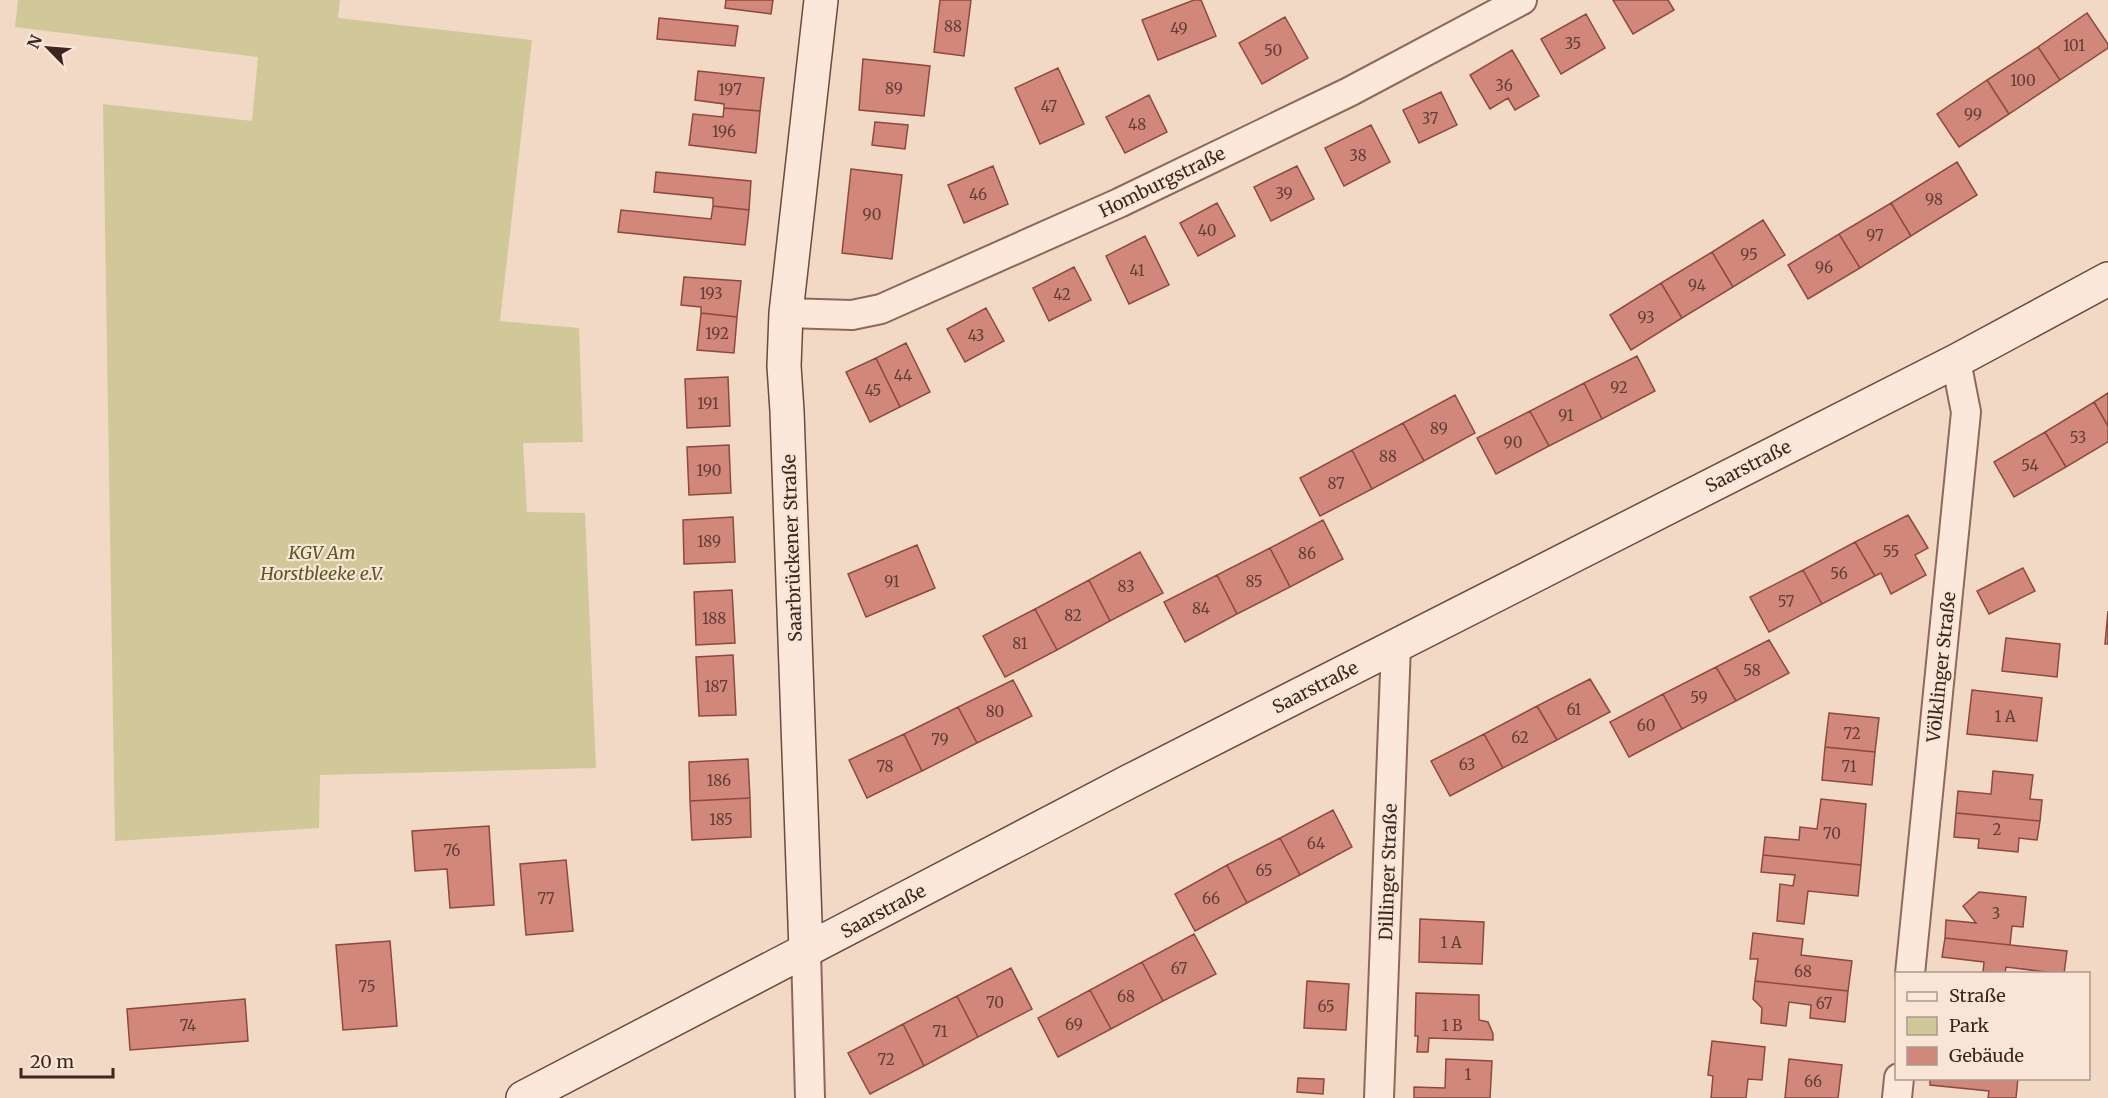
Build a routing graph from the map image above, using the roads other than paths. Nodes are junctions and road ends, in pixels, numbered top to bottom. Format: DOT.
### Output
graph roads {
  1 [pos="821,0"];
  2 [pos="1522,0"];
  3 [pos="2108,279"];
  4 [pos="786,313"];
  5 [pos="1956,360"];
  6 [pos="1396,645"];
  7 [pos="806,951"];
  8 [pos="1910,972"];
  9 [pos="1899,1080"];
  10 [pos="523,1098"];
  11 [pos="810,1098"];
  12 [pos="1379,1098"];
  13 [pos="1897,1098"];
  1 -- 4 [label="street, Saarbrückener Straße"];
  2 -- 4 [label="street, Homburgstraße"];
  3 -- 5 [label="street, Saarstraße"];
  4 -- 7 [label="street, Saarbrückener Straße"];
  5 -- 6 [label="street, Saarstraße"];
  5 -- 8 [label="street, Völklinger Straße"];
  6 -- 7 [label="street, Saarstraße"];
  6 -- 12 [label="street, Dillinger Straße"];
  7 -- 10 [label="street, Saarstraße"];
  7 -- 11 [label="street, Saarbrückener Straße"];
  9 -- 13 [label="street"];
}
